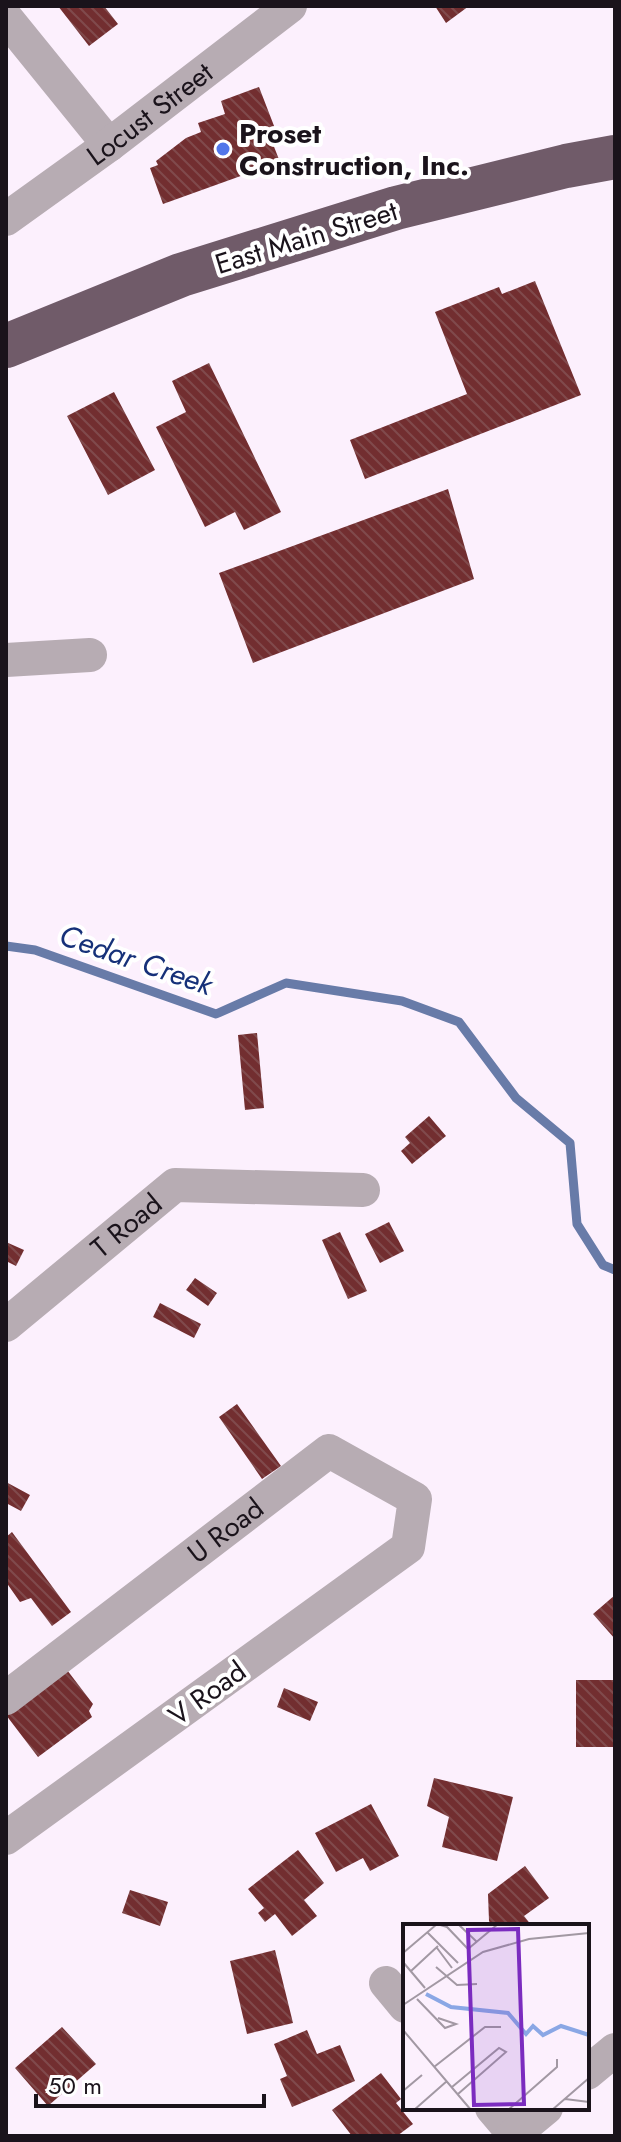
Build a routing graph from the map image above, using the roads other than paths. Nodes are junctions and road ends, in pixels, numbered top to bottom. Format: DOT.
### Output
graph roads {
  1 [pos="290,6"];
  2 [pos="6,18"];
  3 [pos="109,145"];
  4 [pos="615,157"];
  5 [pos="6,219"];
  6 [pos="6,346"];
  7 [pos="90,655"];
  8 [pos="6,660"];
  9 [pos="363,1190"];
  10 [pos="6,1325"];
  11 [pos="408,1547"];
  12 [pos="6,1698"];
  13 [pos="6,1838"];
  14 [pos="615,2050"];
  15 [pos="589,2071"];
  16 [pos="494,2110"];
  17 [pos="544,2110"];
  18 [pos="513,2135"];
  1 -- 3 [label="street, Locust Street"];
  2 -- 3 [label="street"];
  3 -- 5 [label="street, Locust Street"];
  4 -- 6 [label="highway, East Main Street"];
  7 -- 8 [label="street"];
  9 -- 10 [label="street, T Road"];
  11 -- 12 [label="street, U Road"];
  11 -- 13 [label="street, V Road"];
  14 -- 15 [label="street"];
  16 -- 18 [label="street"];
  17 -- 18 [label="street"];
}
